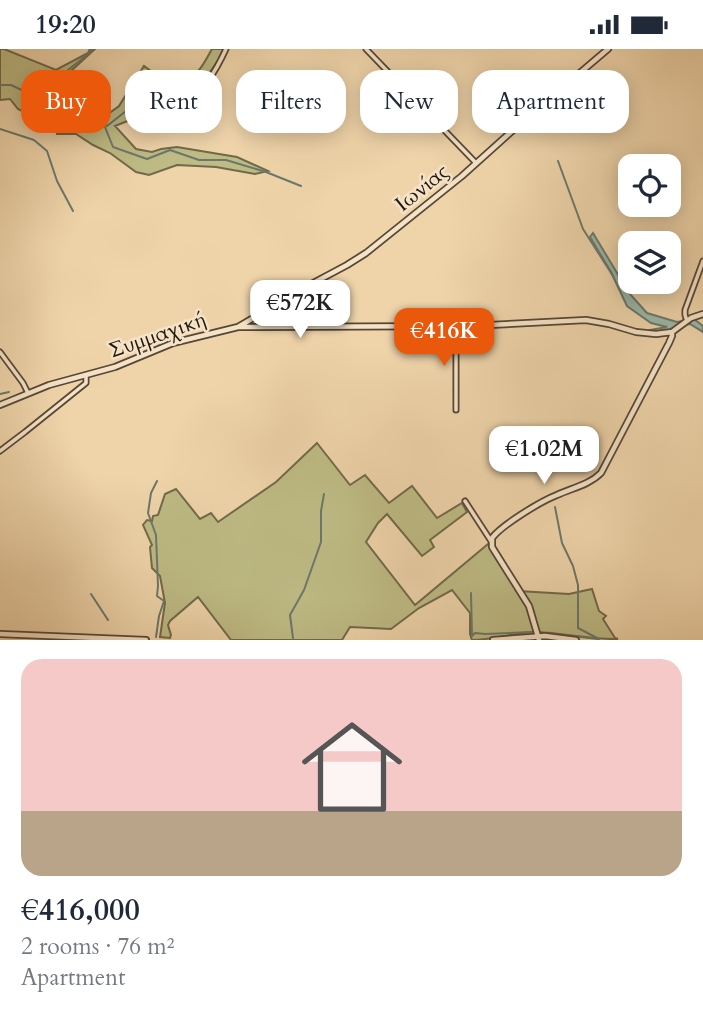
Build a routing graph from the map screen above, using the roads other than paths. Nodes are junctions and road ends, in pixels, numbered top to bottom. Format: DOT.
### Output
graph roads {
  1 [pos="226,49"];
  2 [pos="366,49"];
  3 [pos="608,49"];
  4 [pos="213,70"];
  5 [pos="476,163"];
  6 [pos="703,261"];
  7 [pos="703,314"];
  8 [pos="687,321"];
  9 [pos="248,325"];
  10 [pos="456,326"];
  11 [pos="672,331"];
  12 [pos="0,352"];
  13 [pos="86,375"];
  14 [pos="28,393"];
  15 [pos="0,405"];
  16 [pos="456,410"];
  17 [pos="0,451"];
  18 [pos="465,501"];
  19 [pos="491,541"];
  20 [pos="0,634"];
  21 [pos="539,638"];
  22 [pos="146,640"];
  23 [pos="493,640"];
  24 [pos="576,640"];
  1 -- 4 [label="street"];
  2 -- 5 [label="street"];
  3 -- 5 [label="street, Ιωνίας"];
  5 -- 9 [label="street, Ιωνίας"];
  6 -- 8 [label="street"];
  7 -- 8 [label="street"];
  8 -- 11 [label="street"];
  9 -- 10 [label="street, Συμμαχική"];
  9 -- 13 [label="street, Συμμαχική"];
  10 -- 11 [label="street, Συμμαχική"];
  10 -- 16 [label="street"];
  11 -- 19 [label="street"];
  12 -- 14 [label="street"];
  13 -- 14 [label="street, Συμμαχική"];
  13 -- 17 [label="street"];
  14 -- 15 [label="street, Συμμαχική"];
  18 -- 19 [label="street"];
  19 -- 21 [label="street"];
  20 -- 22 [label="street"];
  21 -- 23 [label="street"];
  21 -- 24 [label="street"];
}
